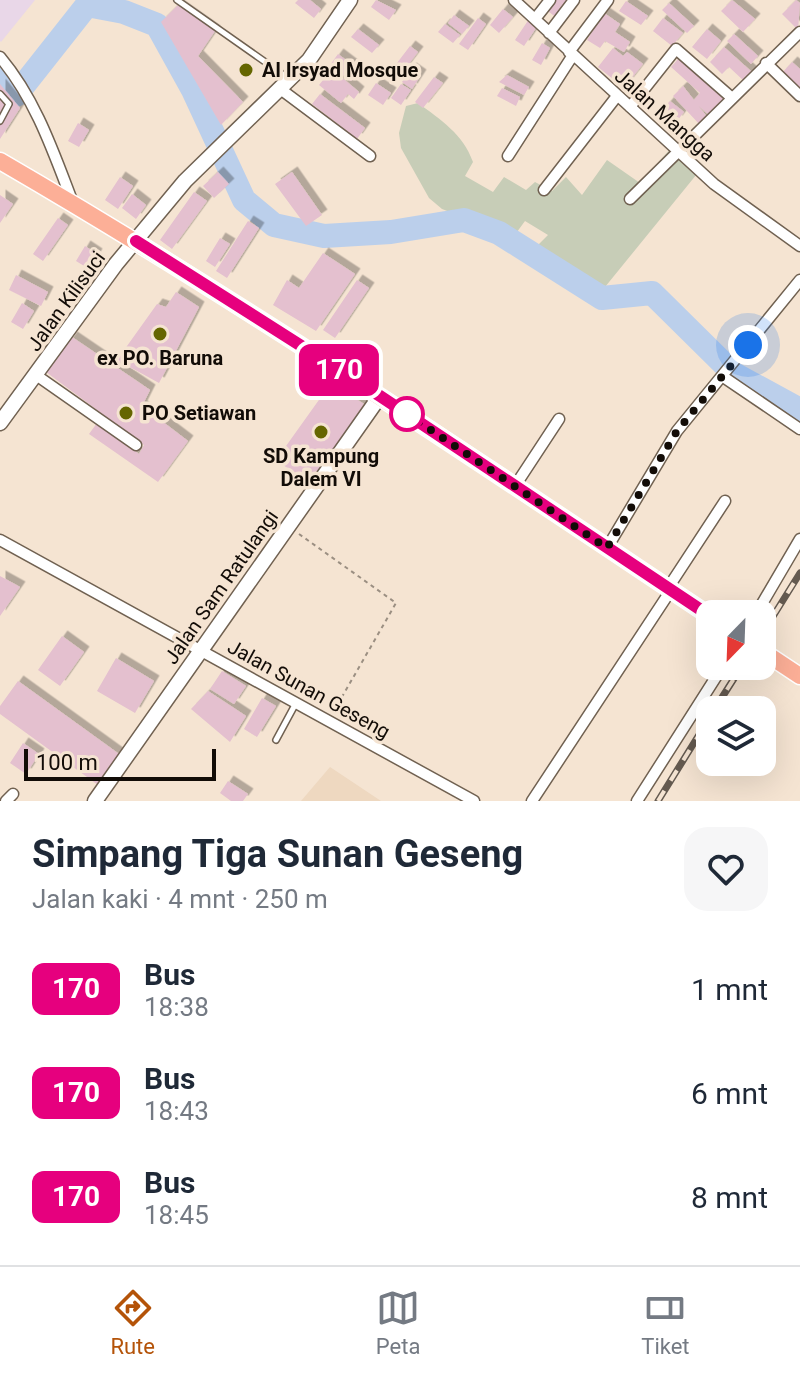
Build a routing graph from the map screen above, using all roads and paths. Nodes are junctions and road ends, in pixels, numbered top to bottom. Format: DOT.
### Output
graph roads {
  1 [pos="177,0"];
  2 [pos="350,0"];
  3 [pos="514,0"];
  4 [pos="550,0"];
  5 [pos="574,0"];
  6 [pos="608,0"];
  7 [pos="535,19"];
  8 [pos="800,32"];
  9 [pos="549,33"];
  10 [pos="571,54"];
  11 [pos="0,57"];
  12 [pos="766,63"];
  13 [pos="284,83"];
  14 [pos="0,94"];
  15 [pos="617,96"];
  16 [pos="800,96"];
  17 [pos="732,98"];
  18 [pos="630,107"];
  19 [pos="0,121"];
  20 [pos="676,150"];
  21 [pos="370,156"];
  22 [pos="508,156"];
  23 [pos="0,161"];
  24 [pos="544,190"];
  25 [pos="630,199"];
  26 [pos="73,203"];
  27 [pos="136,241"];
  28 [pos="800,246"];
  29 [pos="800,280"];
  30 [pos="36,375"];
  31 [pos="720,378"];
  32 [pos="380,396"];
  33 [pos="559,419"];
  34 [pos="0,423"];
  35 [pos="800,429"];
  36 [pos="136,445"];
  37 [pos="515,486"];
  38 [pos="725,501"];
  39 [pos="288,526"];
  40 [pos="800,539"];
  41 [pos="0,540"];
  42 [pos="607,548"];
  43 [pos="670,589"];
  44 [pos="764,600"];
  45 [pos="696,607"];
  46 [pos="201,651"];
  47 [pos="776,660"];
  48 [pos="800,676"];
  49 [pos="714,680"];
  50 [pos="296,702"];
  51 [pos="328,720"];
  52 [pos="276,740"];
  53 [pos="95,801"];
  54 [pos="474,801"];
  55 [pos="532,801"];
  56 [pos="637,801"];
  1 -- 13 [label="lane"];
  2 -- 13 [label="main road, Jalan Kilisuci"];
  3 -- 7 [label="street, Jalan Mangga"];
  4 -- 7 [label="street"];
  5 -- 9 [label="street"];
  6 -- 10 [label="street"];
  7 -- 9 [label="street, Jalan Mangga"];
  8 -- 12 [label="street"];
  9 -- 10 [label="street, Jalan Mangga"];
  10 -- 15 [label="street, Jalan Mangga"];
  10 -- 22 [label="street"];
  11 -- 26 [label="street"];
  12 -- 16 [label="street"];
  12 -- 17 [label="street"];
  13 -- 21 [label="street"];
  13 -- 27 [label="main road, Jalan Kilisuci"];
  14 -- 19 [label="lane"];
  15 -- 18 [label="street, Jalan Mangga"];
  15 -- 24 [label="street"];
  17 -- 18 [label="street"];
  17 -- 20 [label="street"];
  18 -- 20 [label="street, Jalan Mangga"];
  20 -- 25 [label="street"];
  20 -- 28 [label="street, Jalan Mangga"];
  23 -- 26 [label="main road"];
  26 -- 27 [label="main road"];
  27 -- 30 [label="main road, Jalan Kilisuci"];
  27 -- 32 [label="main road"];
  29 -- 31 [label="street"];
  30 -- 34 [label="main road, Jalan Kilisuci"];
  30 -- 36 [label="street"];
  31 -- 35 [label="street"];
  31 -- 42 [label="street"];
  32 -- 37 [label="main road"];
  32 -- 39 [label="main road, Jalan Sam Ratulangi"];
  33 -- 37 [label="street"];
  37 -- 42 [label="main road"];
  38 -- 43 [label="street"];
  39 -- 46 [label="main road, Jalan Sam Ratulangi"];
  39 -- 51 [label="path"];
  40 -- 44 [label="street"];
  41 -- 46 [label="street, Jalan Sunan Geseng"];
  42 -- 43 [label="main road"];
  43 -- 45 [label="main road"];
  43 -- 55 [label="street"];
  46 -- 50 [label="street, Jalan Sunan Geseng"];
  46 -- 53 [label="main road, Jalan Sam Ratulangi"];
  47 -- 48 [label="main road"];
  49 -- 56 [label="street"];
  50 -- 51 [label="street, Jalan Sunan Geseng"];
  50 -- 52 [label="lane"];
  51 -- 54 [label="street, Jalan Sunan Geseng"];
}
